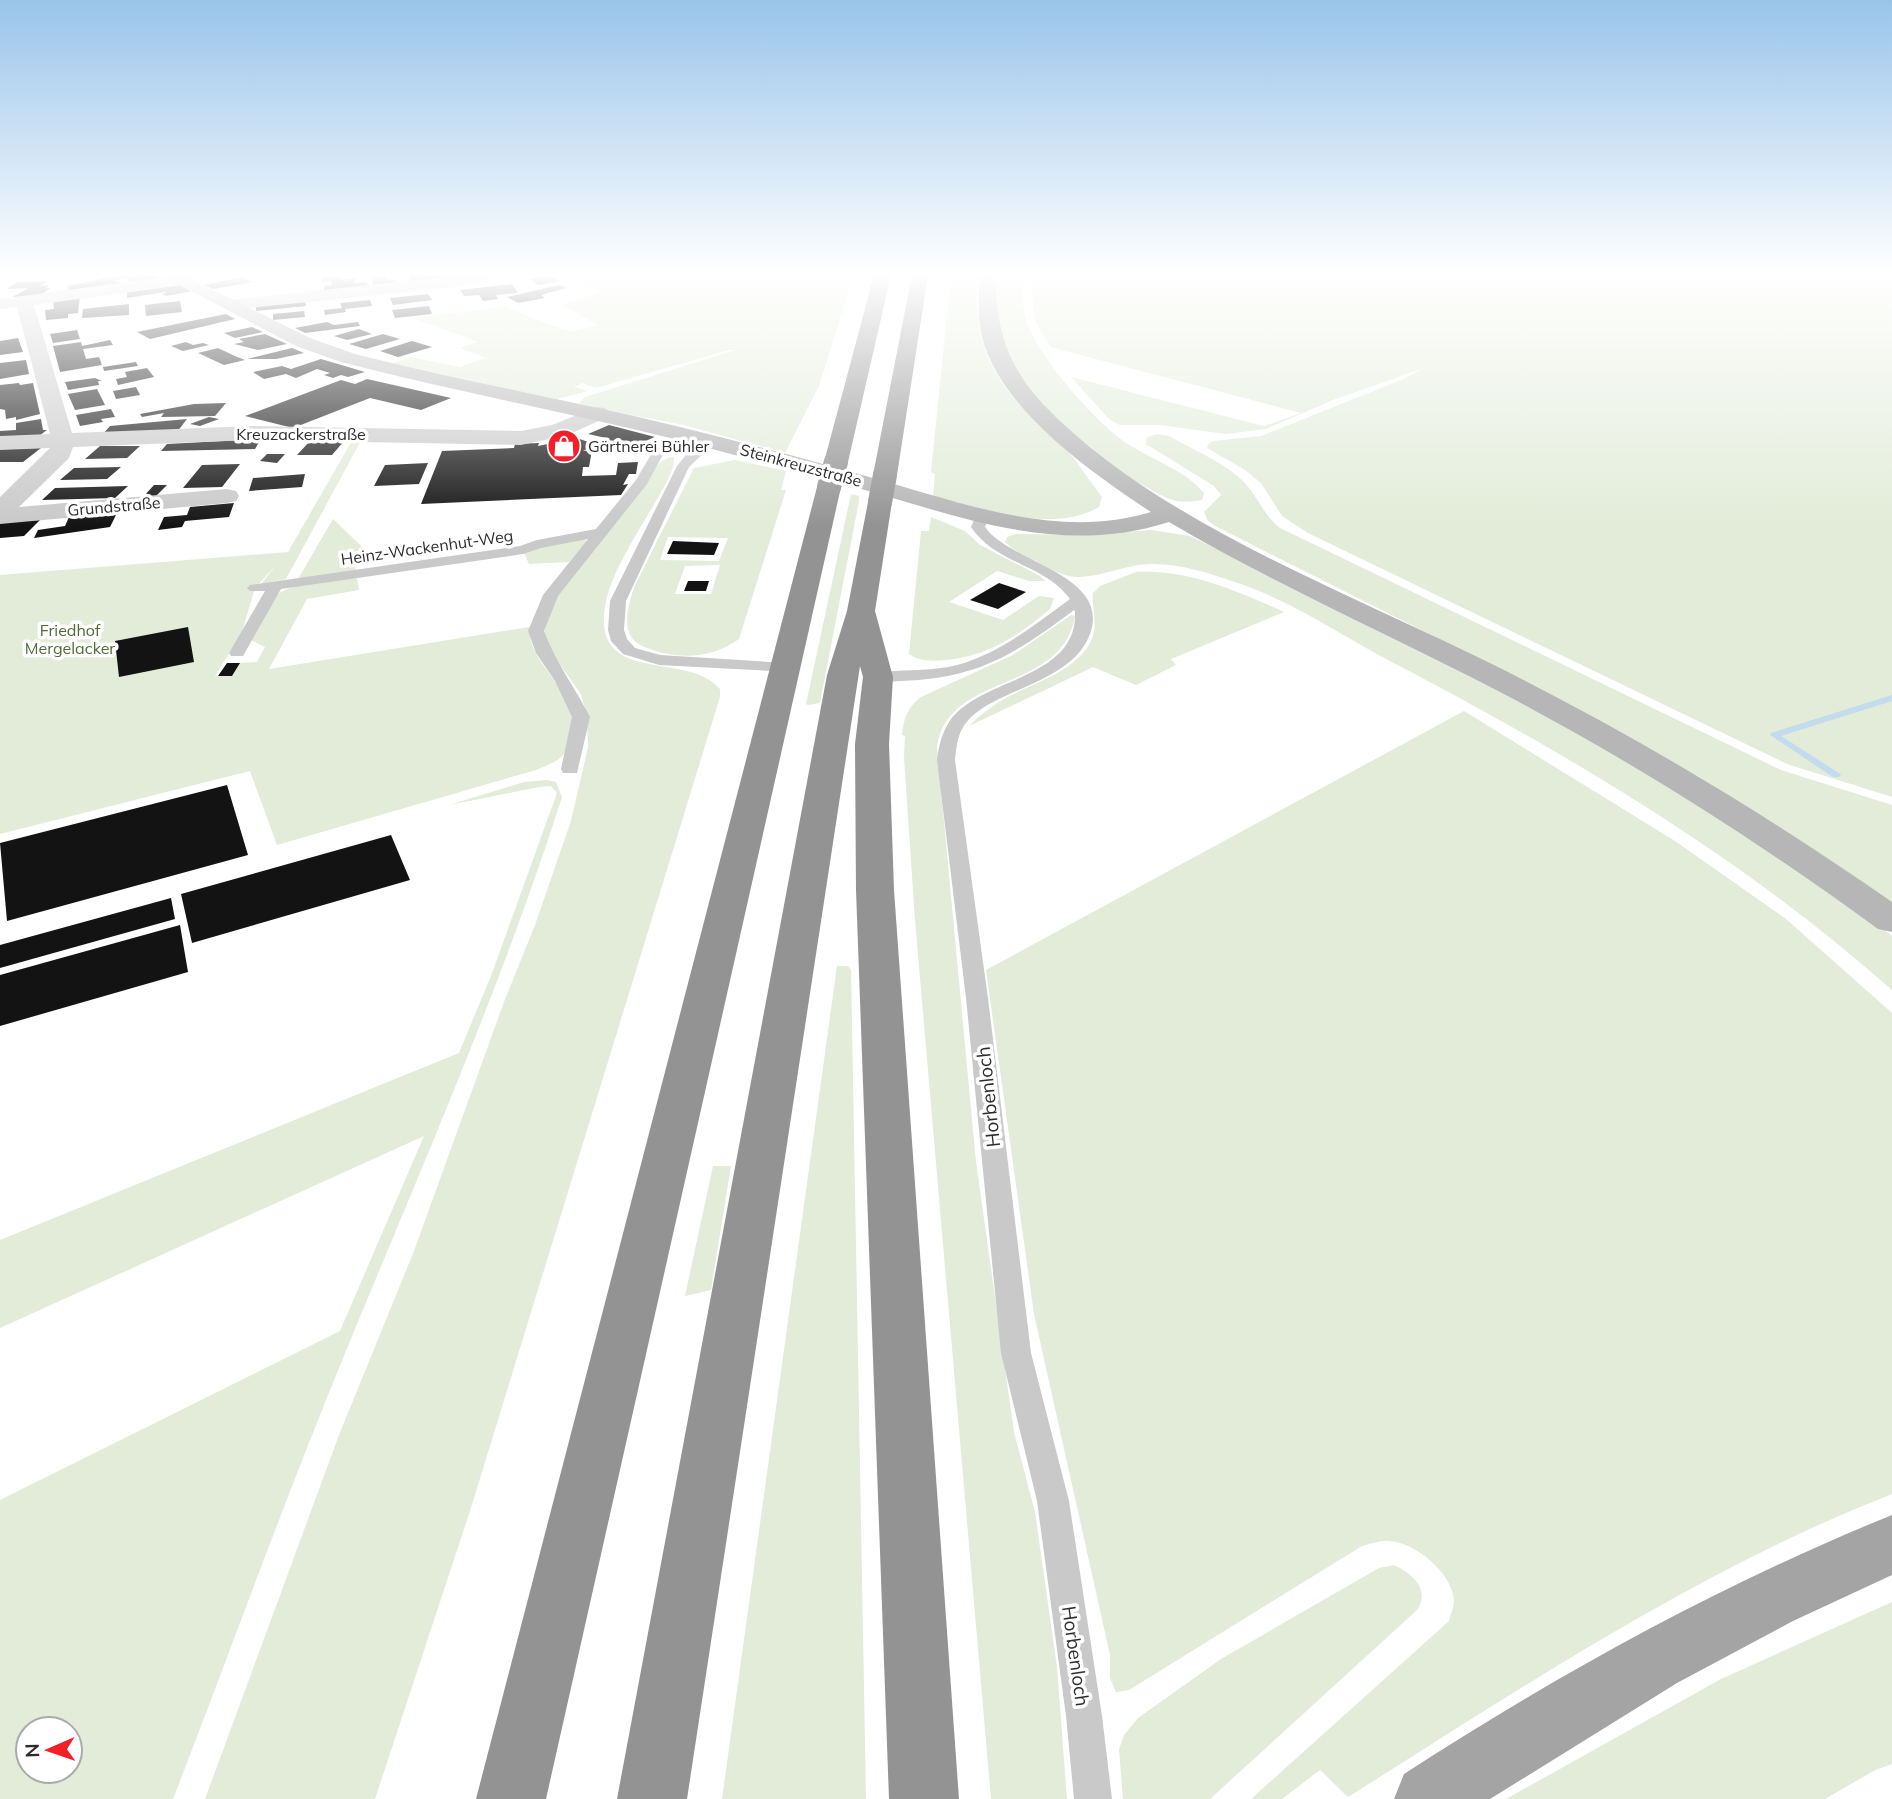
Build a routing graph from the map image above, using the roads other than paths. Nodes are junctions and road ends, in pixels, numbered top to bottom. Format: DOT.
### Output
graph roads {
  1 [pos="40,359"];
  2 [pos="352,359"];
  3 [pos="862,359"];
  4 [pos="905,359"];
  5 [pos="1000,359"];
  6 [pos="597,413"];
  7 [pos="679,433"];
  8 [pos="63,440"];
  9 [pos="710,442"];
  10 [pos="0,443"];
  11 [pos="1106,469"];
  12 [pos="227,496"];
  13 [pos="0,513"];
  14 [pos="1173,513"];
  15 [pos="982,516"];
  16 [pos="1101,517"];
  17 [pos="1036,524"];
  18 [pos="600,533"];
  19 [pos="276,585"];
  20 [pos="255,588"];
  21 [pos="1079,598"];
  22 [pos="861,611"];
  23 [pos="237,653"];
  24 [pos="786,668"];
  25 [pos="878,677"];
  26 [pos="570,769"];
  27 [pos="1892,920"];
  28 [pos="1892,1545"];
  29 [pos="511,1799"];
  30 [pos="652,1799"];
  31 [pos="924,1799"];
  32 [pos="1093,1799"];
  33 [pos="1429,1799"];
  1 -- 8 [label="street"];
  2 -- 6 [label="street, Steinkreuzstraße"];
  3 -- 24 [label="highway"];
  4 -- 22 [label="highway, bridge"];
  5 -- 11 [label="street"];
  6 -- 7 [label="street, Steinkreuzstraße"];
  6 -- 8 [label="street, Kreuzackerstraße"];
  7 -- 9 [label="street, Steinkreuzstraße"];
  7 -- 18 [label="lane"];
  8 -- 10 [label="street, Kreuzackerstraße"];
  8 -- 13 [label="street"];
  9 -- 15 [label="street, Steinkreuzstraße"];
  9 -- 24 [label="lane"];
  11 -- 14 [label="street"];
  11 -- 16 [label="street"];
  12 -- 13 [label="street, Grundstraße"];
  14 -- 16 [label="street, Steinkreuzstraße"];
  14 -- 17 [label="street, Steinkreuzstraße"];
  14 -- 27 [label="street"];
  15 -- 17 [label="street, Steinkreuzstraße"];
  15 -- 21 [label="lane"];
  16 -- 17 [label="street, Steinkreuzstraße"];
  18 -- 19 [label="lane, Heinz-Wackenhut-Weg"];
  18 -- 26 [label="lane"];
  19 -- 20 [label="lane, Heinz-Wackenhut-Weg"];
  19 -- 23 [label="lane"];
  21 -- 25 [label="lane"];
  21 -- 32 [label="lane, Horbenloch"];
  22 -- 25 [label="highway"];
  22 -- 30 [label="highway"];
  24 -- 29 [label="highway"];
  25 -- 31 [label="highway"];
  28 -- 33 [label="main road"];
}
